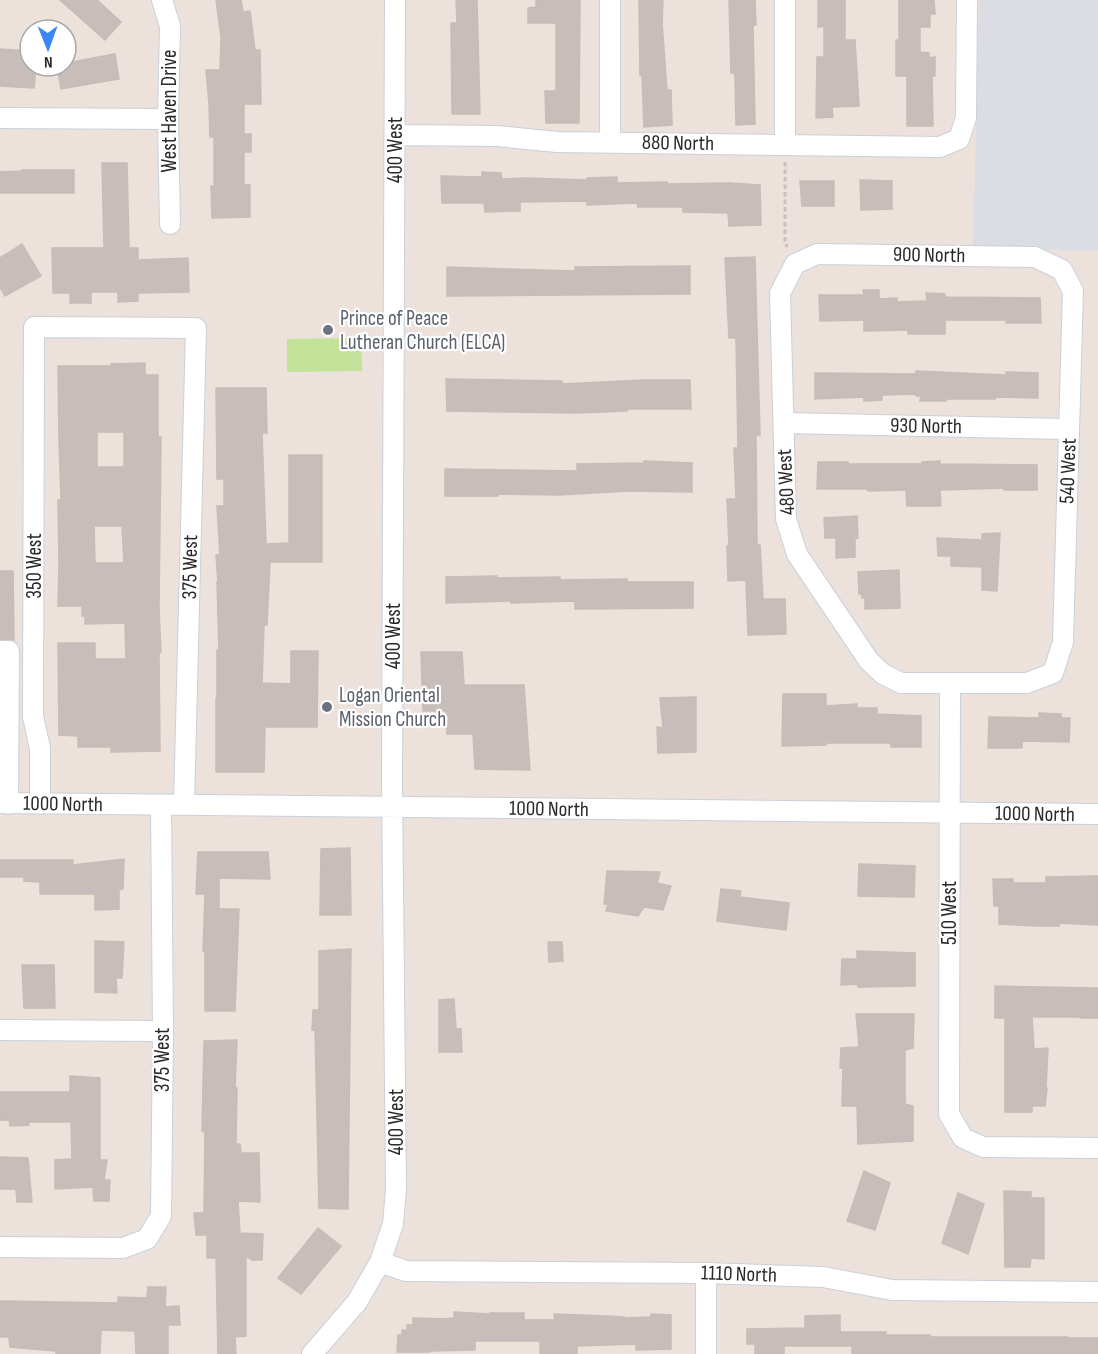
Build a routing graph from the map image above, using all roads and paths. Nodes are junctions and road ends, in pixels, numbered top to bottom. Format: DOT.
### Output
graph roads {
  1 [pos="162,0"];
  2 [pos="395,0"];
  3 [pos="610,0"];
  4 [pos="785,0"];
  5 [pos="967,0"];
  6 [pos="0,118"];
  7 [pos="168,119"];
  8 [pos="395,135"];
  9 [pos="610,142"];
  10 [pos="784,145"];
  11 [pos="170,224"];
  12 [pos="791,256"];
  13 [pos="1062,270"];
  14 [pos="196,328"];
  15 [pos="784,423"];
  16 [pos="1069,429"];
  17 [pos="0,651"];
  18 [pos="950,683"];
  19 [pos="4,803"];
  20 [pos="40,804"];
  21 [pos="161,805"];
  22 [pos="184,805"];
  23 [pos="393,807"];
  24 [pos="950,813"];
  25 [pos="1098,814"];
  26 [pos="0,1030"];
  27 [pos="163,1031"];
  28 [pos="1098,1148"];
  29 [pos="0,1247"];
  30 [pos="380,1263"];
  31 [pos="706,1273"];
  32 [pos="1098,1292"];
  33 [pos="312,1354"];
  34 [pos="706,1354"];
  1 -- 7 [label="street, West Haven Drive"];
  2 -- 8 [label="street, 400 West"];
  3 -- 9 [label="street"];
  4 -- 10 [label="street"];
  5 -- 10 [label="street, 880 North"];
  6 -- 7 [label="street"];
  7 -- 11 [label="street, West Haven Drive"];
  8 -- 9 [label="street, 880 North"];
  8 -- 23 [label="street, 400 West"];
  9 -- 10 [label="street, 880 North"];
  10 -- 12 [label="path"];
  12 -- 13 [label="street, 900 North"];
  12 -- 15 [label="street, 480 West"];
  13 -- 16 [label="street, 540 West"];
  14 -- 20 [label="street, 350 West"];
  14 -- 22 [label="street, 375 West"];
  15 -- 16 [label="street, 930 North"];
  15 -- 18 [label="street, 480 West"];
  16 -- 18 [label="street, 540 West"];
  17 -- 19 [label="street"];
  18 -- 24 [label="street, 510 West"];
  19 -- 20 [label="street, 1000 North"];
  20 -- 21 [label="street, 1000 North"];
  21 -- 22 [label="street, 1000 North"];
  21 -- 27 [label="street, 375 West"];
  22 -- 23 [label="street, 1000 North"];
  23 -- 24 [label="street, 1000 North"];
  23 -- 30 [label="street, 400 West"];
  24 -- 25 [label="street, 1000 North"];
  24 -- 28 [label="street, 510 West"];
  26 -- 27 [label="street"];
  27 -- 29 [label="street, 375 West"];
  30 -- 31 [label="street, 1110 North"];
  30 -- 33 [label="street, 400 West"];
  31 -- 32 [label="street, 1110 North"];
  31 -- 34 [label="street"];
}
